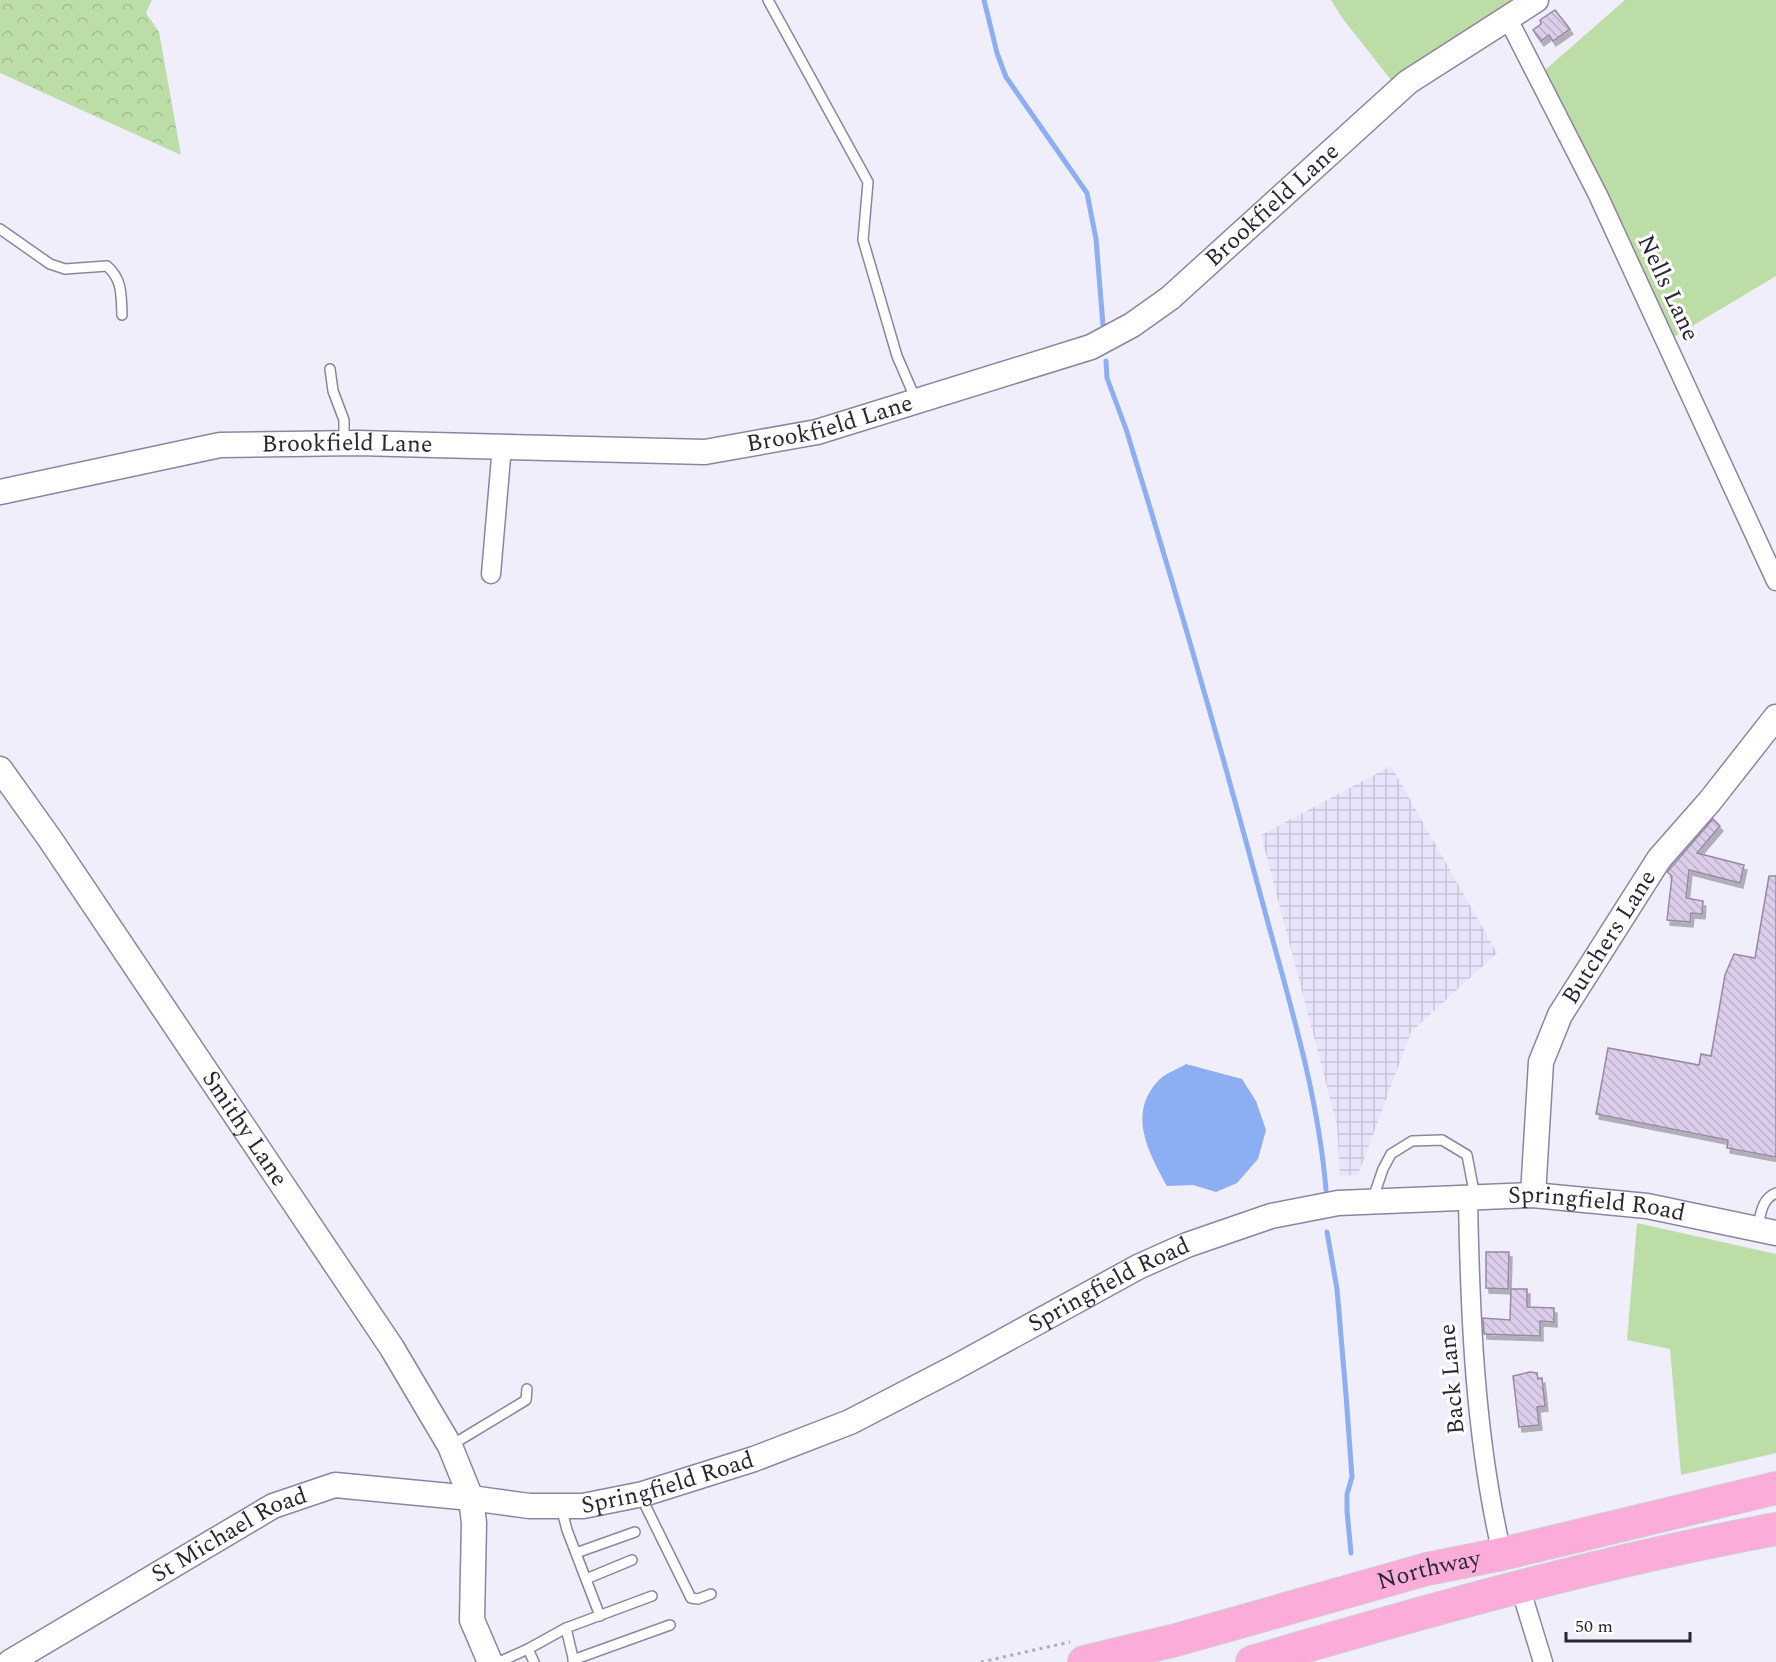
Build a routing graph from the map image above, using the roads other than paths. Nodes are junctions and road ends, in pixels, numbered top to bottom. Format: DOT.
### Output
graph roads {
  1 [pos="768,0"];
  2 [pos="1536,0"];
  3 [pos="1508,19"];
  4 [pos="0,228"];
  5 [pos="122,315"];
  6 [pos="330,369"];
  7 [pos="917,403"];
  8 [pos="344,444"];
  9 [pos="502,446"];
  10 [pos="0,492"];
  11 [pos="491,574"];
  12 [pos="1776,581"];
  13 [pos="1776,717"];
  14 [pos="0,769"];
  15 [pos="1776,1193"];
  16 [pos="1533,1196"];
  17 [pos="1471,1198"];
  18 [pos="1372,1201"];
  19 [pos="1767,1231"];
  20 [pos="527,1389"];
  21 [pos="450,1446"];
  22 [pos="1776,1488"];
  23 [pos="644,1494"];
  24 [pos="471,1498"];
  25 [pos="561,1507"];
  26 [pos="1776,1529"];
  27 [pos="1594,1531"];
  28 [pos="634,1532"];
  29 [pos="576,1553"];
  30 [pos="1502,1554"];
  31 [pos="632,1560"];
  32 [pos="1604,1566"];
  33 [pos="1427,1569"];
  34 [pos="586,1579"];
  35 [pos="1520,1587"];
  36 [pos="711,1594"];
  37 [pos="652,1596"];
  38 [pos="1438,1607"];
  39 [pos="600,1616"];
  40 [pos="670,1625"];
  41 [pos="566,1628"];
  42 [pos="528,1649"];
  43 [pos="574,1661"];
  44 [pos="10,1662"];
  45 [pos="490,1662"];
  46 [pos="499,1662"];
  47 [pos="534,1662"];
  48 [pos="1084,1662"];
  49 [pos="1252,1662"];
  50 [pos="1544,1662"];
  1 -- 7 [label="lane"];
  2 -- 3 [label="street, Brookfield Lane"];
  3 -- 7 [label="street, Brookfield Lane"];
  3 -- 12 [label="street, Nells Lane"];
  4 -- 5 [label="lane"];
  6 -- 8 [label="lane"];
  7 -- 9 [label="street, Brookfield Lane"];
  8 -- 9 [label="street, Brookfield Lane"];
  8 -- 10 [label="street, Brookfield Lane"];
  9 -- 11 [label="street"];
  13 -- 16 [label="street, Butchers Lane"];
  14 -- 21 [label="street, Smithy Lane"];
  15 -- 19 [label="lane"];
  16 -- 17 [label="street, Springfield Road"];
  16 -- 19 [label="street, Springfield Road"];
  17 -- 18 [label="street, Springfield Road"];
  17 -- 18 [label="lane"];
  17 -- 30 [label="street, Back Lane"];
  18 -- 23 [label="street, Springfield Road"];
  20 -- 21 [label="lane"];
  21 -- 24 [label="street, Smithy Lane"];
  22 -- 27 [label="highway, Northway"];
  23 -- 25 [label="street, Springfield Road"];
  23 -- 36 [label="lane"];
  24 -- 25 [label="street, Springfield Road"];
  24 -- 44 [label="street, St Michael Road"];
  24 -- 45 [label="street, Smithy Lane"];
  25 -- 29 [label="lane"];
  26 -- 32 [label="highway, Northway"];
  27 -- 30 [label="highway, Northway"];
  27 -- 32 [label="highway"];
  28 -- 29 [label="lane"];
  29 -- 34 [label="lane"];
  30 -- 33 [label="highway, Northway"];
  31 -- 34 [label="lane"];
  32 -- 35 [label="highway, Northway"];
  33 -- 38 [label="highway"];
  33 -- 48 [label="highway, Northway"];
  34 -- 39 [label="lane"];
  35 -- 38 [label="highway, Northway"];
  35 -- 50 [label="street"];
  37 -- 39 [label="lane"];
  38 -- 49 [label="highway, Northway"];
  39 -- 41 [label="lane"];
  40 -- 43 [label="lane"];
  41 -- 42 [label="lane"];
  41 -- 43 [label="lane"];
  42 -- 46 [label="lane"];
  42 -- 47 [label="lane"];
}
